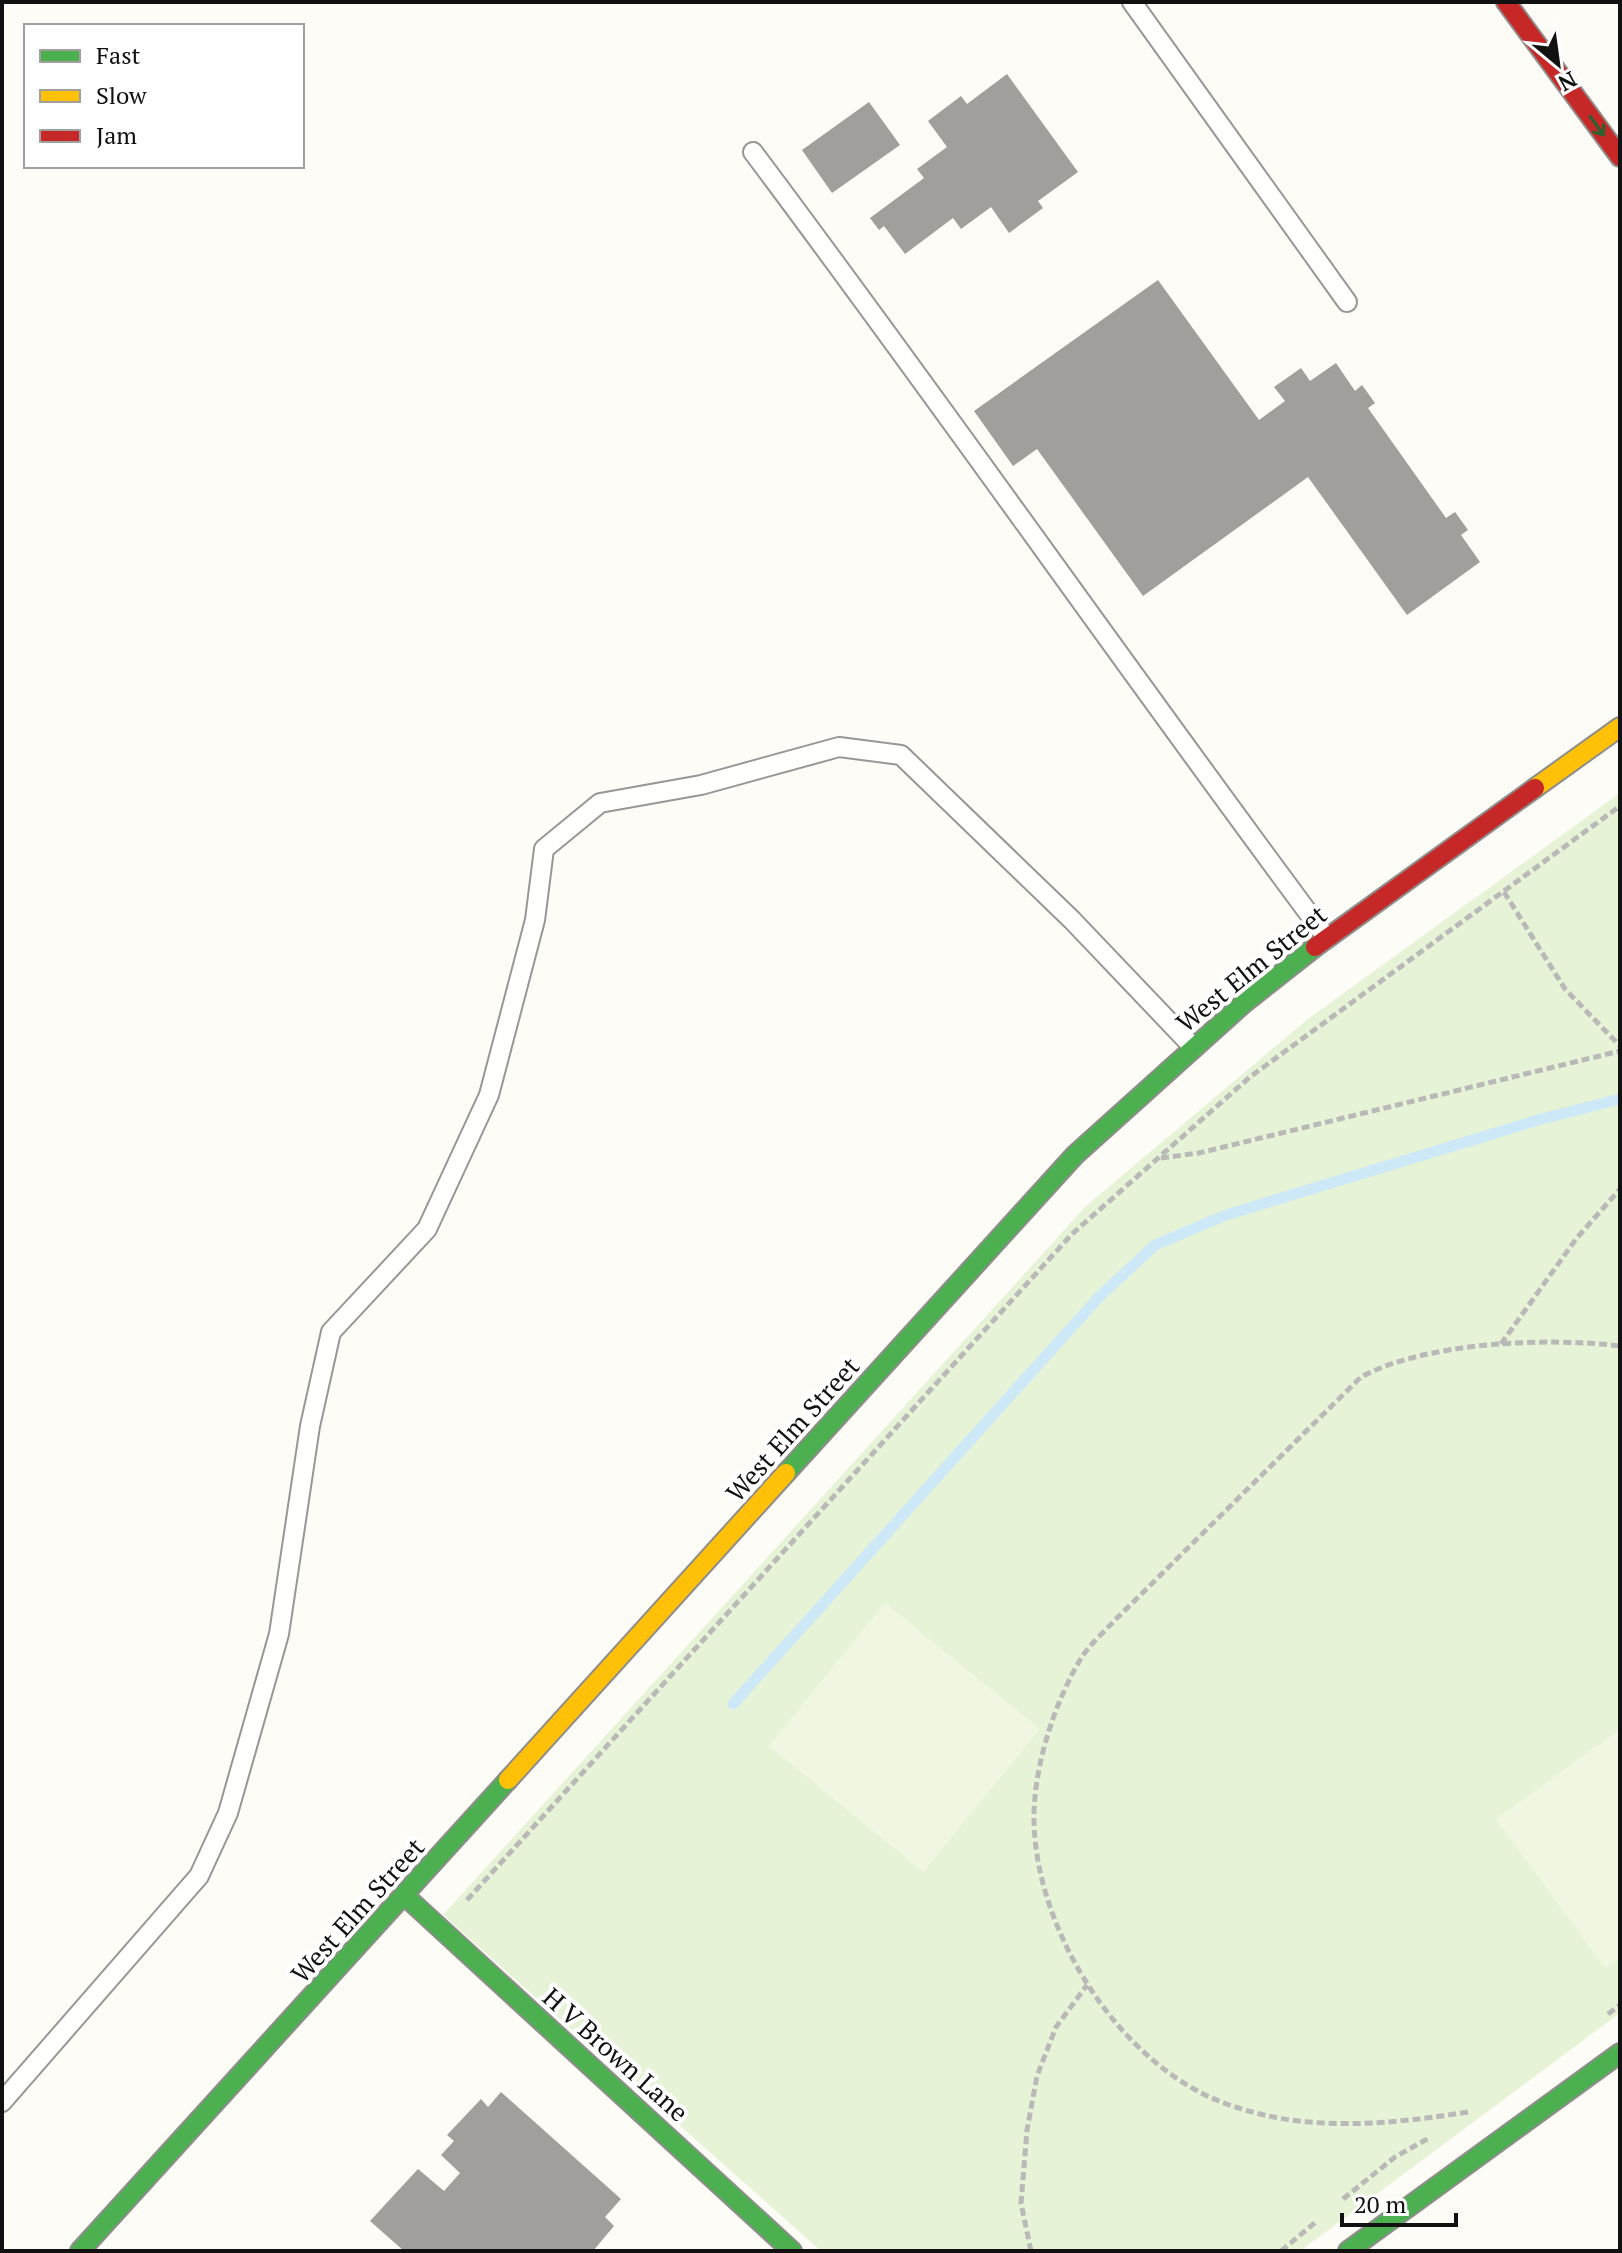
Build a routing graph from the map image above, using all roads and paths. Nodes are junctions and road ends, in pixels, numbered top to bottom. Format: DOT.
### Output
graph roads {
  1 [pos="1132,2"];
  2 [pos="1506,2"];
  3 [pos="753,152"];
  4 [pos="1620,157"];
  5 [pos="1347,302"];
  6 [pos="1620,727"];
  7 [pos="1620,806"];
  8 [pos="1504,892"];
  9 [pos="1327,938"];
  10 [pos="1194,1048"];
  11 [pos="1620,1049"];
  12 [pos="1159,1158"];
  13 [pos="1620,1189"];
  14 [pos="1501,1344"];
  15 [pos="1620,1346"];
  16 [pos="405,1896"];
  17 [pos="457,1910"];
  18 [pos="1087,1985"];
  19 [pos="1620,2053"];
  20 [pos="2,2102"];
  21 [pos="1477,2111"];
  22 [pos="80,2251"];
  23 [pos="792,2251"];
  24 [pos="1031,2251"];
  25 [pos="1348,2251"];
  1 -- 5 [label="lane"];
  2 -- 4 [label="main road, one-way"];
  3 -- 9 [label="lane"];
  6 -- 9 [label="main road, West Elm Street"];
  7 -- 8 [label="path"];
  8 -- 11 [label="path"];
  8 -- 12 [label="path"];
  9 -- 10 [label="main road, West Elm Street"];
  10 -- 16 [label="main road, West Elm Street"];
  10 -- 20 [label="lane"];
  11 -- 12 [label="path"];
  12 -- 17 [label="path"];
  13 -- 14 [label="path"];
  14 -- 15 [label="path"];
  14 -- 18 [label="path"];
  16 -- 22 [label="main road, West Elm Street"];
  16 -- 23 [label="main road, H V Brown Lane"];
  18 -- 21 [label="path"];
  18 -- 24 [label="path"];
  19 -- 25 [label="main road"];
}
